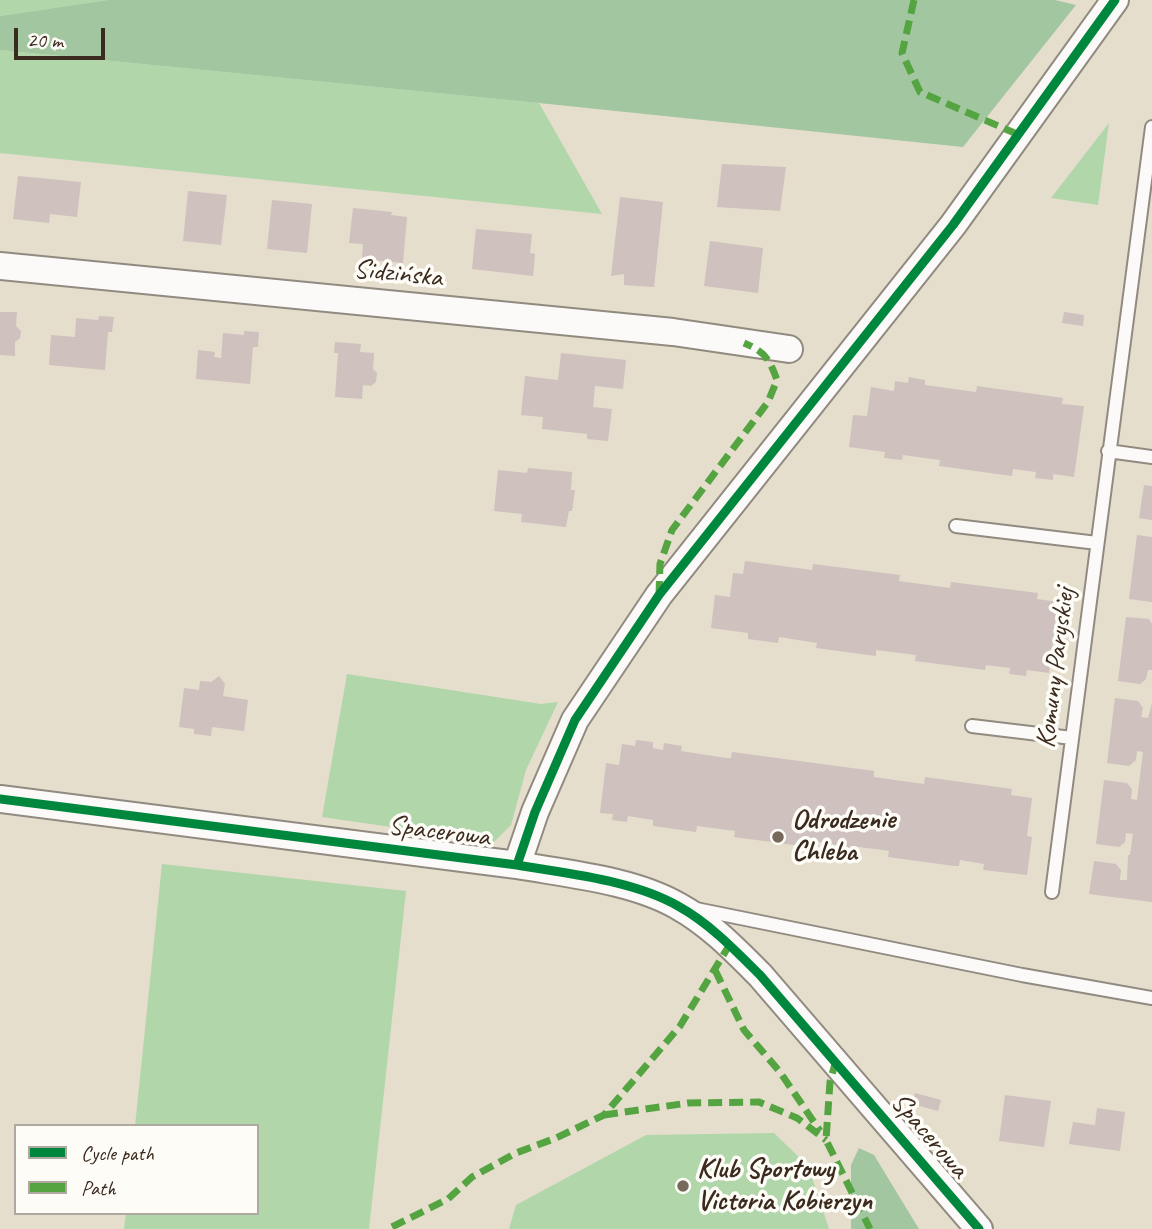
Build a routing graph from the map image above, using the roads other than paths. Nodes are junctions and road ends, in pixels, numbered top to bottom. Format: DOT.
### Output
graph roads {
  1 [pos="1115,0"];
  2 [pos="1152,127"];
  3 [pos="0,266"];
  4 [pos="789,349"];
  5 [pos="1108,451"];
  6 [pos="1152,457"];
  7 [pos="956,526"];
  8 [pos="1097,543"];
  9 [pos="972,726"];
  10 [pos="1072,738"];
  11 [pos="0,799"];
  12 [pos="517,865"];
  13 [pos="1052,892"];
  14 [pos="678,906"];
  15 [pos="1152,998"];
  16 [pos="979,1229"];
  1 -- 12 [label="street"];
  2 -- 5 [label="lane, Komuny Paryskiej"];
  3 -- 4 [label="street, Sidzińska"];
  5 -- 6 [label="lane"];
  5 -- 8 [label="lane, Komuny Paryskiej"];
  7 -- 8 [label="lane"];
  8 -- 10 [label="lane, Komuny Paryskiej"];
  9 -- 10 [label="lane"];
  10 -- 13 [label="lane, Komuny Paryskiej"];
  11 -- 12 [label="street, Spacerowa"];
  12 -- 14 [label="street, Spacerowa"];
  14 -- 15 [label="lane"];
  14 -- 16 [label="street, Spacerowa"];
}
